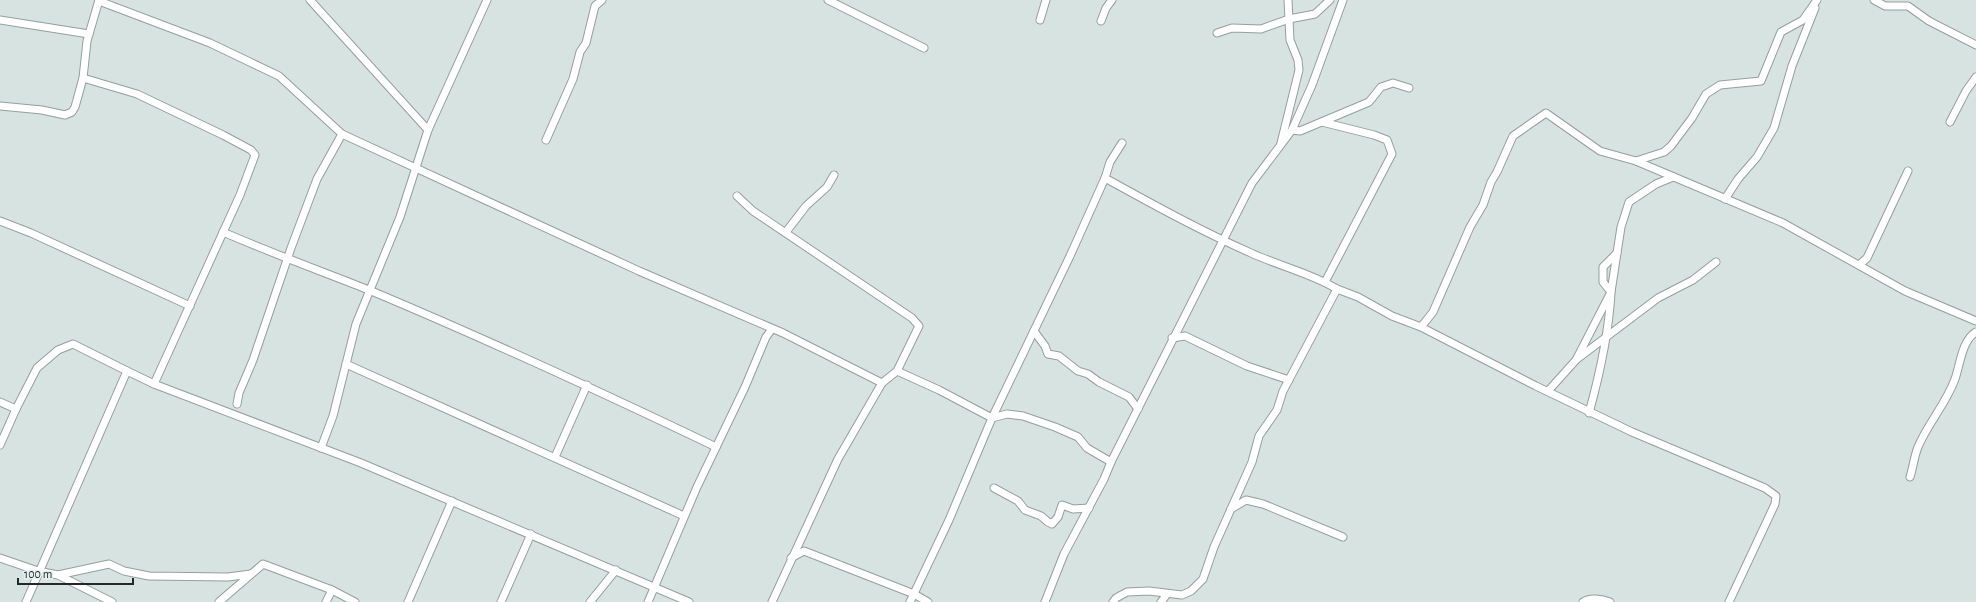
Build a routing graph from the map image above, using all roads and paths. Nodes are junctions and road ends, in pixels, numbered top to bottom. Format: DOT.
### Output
graph roads {
  1 [pos="99,0"];
  2 [pos="310,0"];
  3 [pos="487,0"];
  4 [pos="602,0"];
  5 [pos="828,0"];
  6 [pos="1046,0"];
  7 [pos="1112,0"];
  8 [pos="1288,0"];
  9 [pos="1330,0"];
  10 [pos="1343,0"];
  11 [pos="1817,0"];
  12 [pos="1874,0"];
  13 [pos="1289,19"];
  14 [pos="0,20"];
  15 [pos="1040,20"];
  16 [pos="1101,21"];
  17 [pos="1217,33"];
  18 [pos="89,34"];
  19 [pos="1976,45"];
  20 [pos="924,48"];
  21 [pos="1976,77"];
  22 [pos="83,78"];
  23 [pos="1409,88"];
  24 [pos="0,106"];
  25 [pos="1322,122"];
  26 [pos="1950,122"];
  27 [pos="428,130"];
  28 [pos="1292,130"];
  29 [pos="342,134"];
  30 [pos="546,140"];
  31 [pos="1122,143"];
  32 [pos="1280,145"];
  33 [pos="1636,161"];
  34 [pos="416,168"];
  35 [pos="1908,171"];
  36 [pos="834,175"];
  37 [pos="1673,177"];
  38 [pos="1105,178"];
  39 [pos="737,196"];
  40 [pos="1725,199"];
  41 [pos="0,221"];
  42 [pos="223,232"];
  43 [pos="786,232"];
  44 [pos="1224,240"];
  45 [pos="1617,253"];
  46 [pos="288,259"];
  47 [pos="1716,262"];
  48 [pos="1859,265"];
  49 [pos="1325,282"];
  50 [pos="1338,289"];
  51 [pos="369,290"];
  52 [pos="1611,292"];
  53 [pos="190,306"];
  54 [pos="1976,321"];
  55 [pos="1421,327"];
  56 [pos="772,329"];
  57 [pos="1034,331"];
  58 [pos="1976,332"];
  59 [pos="1607,337"];
  60 [pos="1172,338"];
  61 [pos="1576,360"];
  62 [pos="346,364"];
  63 [pos="897,370"];
  64 [pos="127,371"];
  65 [pos="1289,380"];
  66 [pos="882,382"];
  67 [pos="154,384"];
  68 [pos="587,385"];
  69 [pos="1549,390"];
  70 [pos="0,402"];
  71 [pos="237,404"];
  72 [pos="16,408"];
  73 [pos="1138,409"];
  74 [pos="1590,413"];
  75 [pos="992,418"];
  76 [pos="0,445"];
  77 [pos="716,447"];
  78 [pos="321,448"];
  79 [pos="555,457"];
  80 [pos="1111,462"];
  81 [pos="1910,477"];
  82 [pos="994,488"];
  83 [pos="452,501"];
  84 [pos="1089,508"];
  85 [pos="1231,509"];
  86 [pos="684,516"];
  87 [pos="531,534"];
  88 [pos="1343,536"];
  89 [pos="0,558"];
  90 [pos="791,558"];
  91 [pos="616,570"];
  92 [pos="38,571"];
  93 [pos="251,574"];
  94 [pos="58,575"];
  95 [pos="655,586"];
  96 [pos="332,590"];
  97 [pos="914,594"];
  98 [pos="1167,594"];
  99 [pos="26,602"];
  100 [pos="112,602"];
  101 [pos="219,602"];
  102 [pos="326,602"];
  103 [pos="355,602"];
  104 [pos="408,602"];
  105 [pos="501,602"];
  106 [pos="590,602"];
  107 [pos="648,602"];
  108 [pos="689,602"];
  109 [pos="772,602"];
  110 [pos="910,602"];
  111 [pos="928,602"];
  112 [pos="1045,602"];
  113 [pos="1113,602"];
  114 [pos="1162,602"];
  115 [pos="1583,602"];
  116 [pos="1610,602"];
  117 [pos="1729,602"];
  1 -- 18 [label="street"];
  1 -- 29 [label="street"];
  2 -- 27 [label="street"];
  3 -- 27 [label="street"];
  4 -- 30 [label="street"];
  5 -- 20 [label="street"];
  6 -- 15 [label="street"];
  7 -- 16 [label="street"];
  8 -- 13 [label="street"];
  9 -- 13 [label="street"];
  10 -- 28 [label="street"];
  11 -- 33 [label="street"];
  11 -- 40 [label="street"];
  12 -- 19 [label="street"];
  13 -- 17 [label="street"];
  13 -- 32 [label="street"];
  14 -- 18 [label="street"];
  18 -- 22 [label="street"];
  21 -- 26 [label="street"];
  22 -- 24 [label="street"];
  22 -- 42 [label="street"];
  23 -- 25 [label="street"];
  25 -- 28 [label="street"];
  25 -- 49 [label="street"];
  27 -- 34 [label="street"];
  28 -- 32 [label="street"];
  29 -- 34 [label="street"];
  29 -- 46 [label="street"];
  31 -- 38 [label="street"];
  32 -- 44 [label="street"];
  33 -- 37 [label="street"];
  33 -- 55 [label="street"];
  34 -- 51 [label="street"];
  34 -- 56 [label="street"];
  35 -- 48 [label="street"];
  36 -- 43 [label="street"];
  37 -- 40 [label="street"];
  37 -- 45 [label="street"];
  38 -- 44 [label="street"];
  38 -- 57 [label="street"];
  39 -- 43 [label="street"];
  40 -- 48 [label="street"];
  41 -- 53 [label="street"];
  42 -- 46 [label="street"];
  42 -- 53 [label="street"];
  43 -- 63 [label="street"];
  44 -- 49 [label="street"];
  44 -- 60 [label="street"];
  45 -- 52 [label="street"];
  45 -- 52 [label="street"];
  46 -- 51 [label="street"];
  46 -- 71 [label="street"];
  47 -- 59 [label="street"];
  48 -- 54 [label="street"];
  49 -- 50 [label="street"];
  50 -- 55 [label="street"];
  50 -- 65 [label="street"];
  51 -- 62 [label="street"];
  51 -- 68 [label="street"];
  52 -- 59 [label="street"];
  52 -- 61 [label="street"];
  53 -- 67 [label="street"];
  55 -- 69 [label="street"];
  56 -- 66 [label="street"];
  56 -- 77 [label="street"];
  57 -- 73 [label="street"];
  57 -- 75 [label="street"];
  58 -- 81 [label="street"];
  59 -- 61 [label="street"];
  59 -- 74 [label="street"];
  60 -- 65 [label="street"];
  60 -- 73 [label="street"];
  61 -- 69 [label="street"];
  62 -- 78 [label="street"];
  62 -- 79 [label="street"];
  63 -- 66 [label="street"];
  63 -- 75 [label="street"];
  64 -- 67 [label="street"];
  64 -- 72 [label="street"];
  64 -- 92 [label="street"];
  65 -- 85 [label="street"];
  66 -- 90 [label="street"];
  67 -- 78 [label="street"];
  68 -- 77 [label="street"];
  68 -- 79 [label="street"];
  69 -- 74 [label="street"];
  70 -- 72 [label="street"];
  72 -- 76 [label="street"];
  73 -- 80 [label="street"];
  74 -- 117 [label="street"];
  75 -- 80 [label="street"];
  75 -- 97 [label="street"];
  77 -- 86 [label="street"];
  78 -- 83 [label="street"];
  79 -- 86 [label="street"];
  80 -- 84 [label="street"];
  82 -- 84 [label="street"];
  83 -- 87 [label="street"];
  83 -- 104 [label="street"];
  84 -- 112 [label="street"];
  85 -- 88 [label="street"];
  85 -- 98 [label="street"];
  86 -- 95 [label="street"];
  87 -- 91 [label="street"];
  87 -- 105 [label="street"];
  89 -- 92 [label="street"];
  90 -- 97 [label="street"];
  90 -- 109 [label="street"];
  91 -- 95 [label="street"];
  91 -- 106 [label="street"];
  92 -- 94 [label="street"];
  92 -- 99 [label="street"];
  93 -- 94 [label="street"];
  93 -- 96 [label="street"];
  93 -- 101 [label="street"];
  94 -- 100 [label="street"];
  95 -- 107 [label="street"];
  95 -- 108 [label="street"];
  96 -- 102 [label="street"];
  96 -- 103 [label="street"];
  97 -- 110 [label="street"];
  97 -- 111 [label="street"];
  98 -- 113 [label="street"];
  98 -- 114 [label="street"];
  115 -- 116 [label="street"];
}
